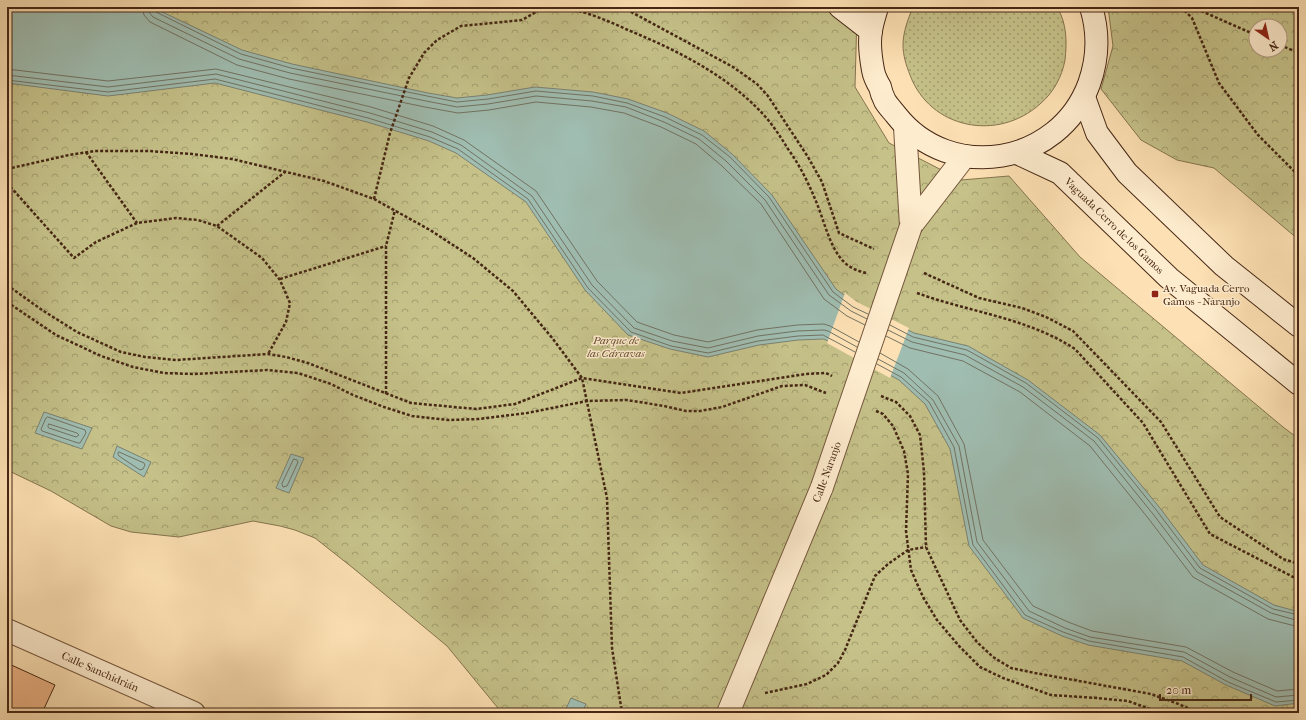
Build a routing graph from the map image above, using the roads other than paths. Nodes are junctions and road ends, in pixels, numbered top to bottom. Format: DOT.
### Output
graph roads {
  1 [pos="840,7"];
  2 [pos="877,7"];
  3 [pos="1090,7"];
  4 [pos="871,31"];
  5 [pos="1084,97"];
  6 [pos="905,127"];
  7 [pos="1017,153"];
  8 [pos="965,156"];
  9 [pos="911,226"];
  10 [pos="1299,326"];
  11 [pos="1299,384"];
  12 [pos="7,630"];
  13 [pos="731,706"];
  14 [pos="194,713"];
  1 -- 4 [label="main road"];
  2 -- 4 [label="main road"];
  3 -- 5 [label="main road"];
  4 -- 6 [label="main road"];
  5 -- 7 [label="main road"];
  5 -- 10 [label="main road"];
  6 -- 8 [label="main road"];
  6 -- 9 [label="main road, Calle Naranjo"];
  7 -- 8 [label="main road"];
  7 -- 11 [label="main road, Vaguada Cerro de los Gamos"];
  8 -- 9 [label="main road, Calle Naranjo"];
  9 -- 13 [label="main road, Calle Naranjo, bridge"];
  12 -- 14 [label="main road, Calle Sanchidrián"];
}
